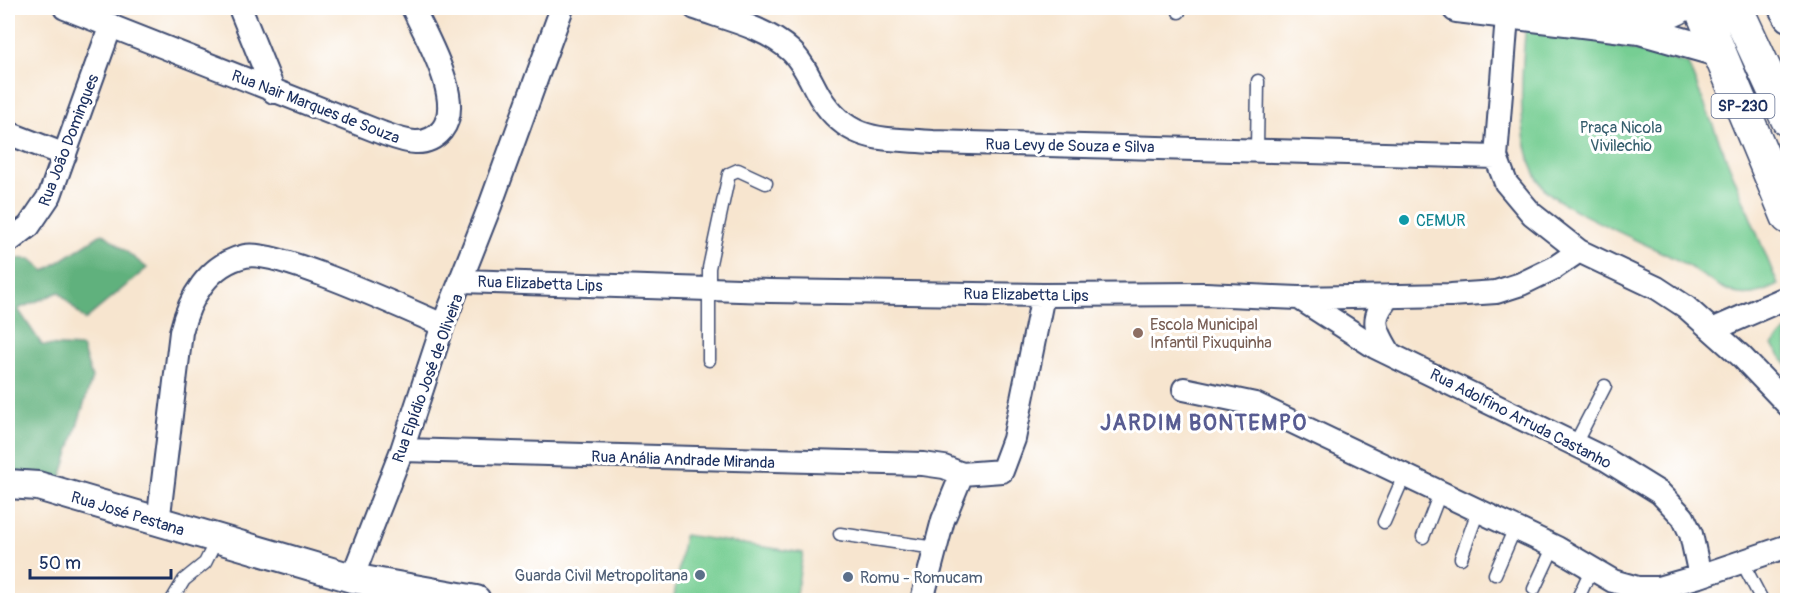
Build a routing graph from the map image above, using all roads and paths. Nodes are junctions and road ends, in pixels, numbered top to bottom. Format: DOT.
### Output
graph roads {
  1 [pos="65,8"];
  2 [pos="240,8"];
  3 [pos="413,8"];
  4 [pos="562,8"];
  5 [pos="695,8"];
  6 [pos="1457,8"];
  7 [pos="1592,8"];
  8 [pos="1677,8"];
  9 [pos="1690,8"];
  10 [pos="1701,8"];
  11 [pos="1736,8"];
  12 [pos="1783,8"];
  13 [pos="1512,12"];
  14 [pos="1788,17"];
  15 [pos="111,25"];
  16 [pos="1640,30"];
  17 [pos="1721,53"];
  18 [pos="1258,81"];
  19 [pos="274,92"];
  20 [pos="1786,110"];
  21 [pos="8,133"];
  22 [pos="1257,149"];
  23 [pos="65,155"];
  24 [pos="1496,157"];
  25 [pos="1764,159"];
  26 [pos="766,183"];
  27 [pos="1788,218"];
  28 [pos="8,242"];
  29 [pos="1579,251"];
  30 [pos="462,281"];
  31 [pos="708,288"];
  32 [pos="1043,295"];
  33 [pos="1390,296"];
  34 [pos="1788,297"];
  35 [pos="1299,298"];
  36 [pos="443,325"];
  37 [pos="1712,330"];
  38 [pos="1389,352"];
  39 [pos="710,360"];
  40 [pos="1605,386"];
  41 [pos="1184,389"];
  42 [pos="1788,405"];
  43 [pos="1575,444"];
  44 [pos="402,450"];
  45 [pos="962,474"];
  46 [pos="1404,476"];
  47 [pos="8,484"];
  48 [pos="1440,493"];
  49 [pos="1478,511"];
  50 [pos="1384,522"];
  51 [pos="158,523"];
  52 [pos="1515,528"];
  53 [pos="840,534"];
  54 [pos="1423,537"];
  55 [pos="217,539"];
  56 [pos="1554,546"];
  57 [pos="1788,546"];
  58 [pos="935,548"];
  59 [pos="1461,558"];
  60 [pos="1742,562"];
  61 [pos="1592,568"];
  62 [pos="1495,574"];
  63 [pos="1700,576"];
  64 [pos="352,578"];
  65 [pos="1534,589"];
  66 [pos="172,600"];
  67 [pos="476,600"];
  68 [pos="922,600"];
  69 [pos="1577,600"];
  70 [pos="1762,600"];
  1 -- 15 [label="street, Rua Nair Marques de Souza"];
  2 -- 19 [label="street"];
  3 -- 19 [label="street, Rua Nair Marques de Souza"];
  4 -- 30 [label="street, Rua Elpídio José de Oliveira"];
  5 -- 22 [label="street, Rua Levy de Souza e Silva"];
  6 -- 13 [label="street"];
  7 -- 8 [label="highway"];
  9 -- 16 [label="street"];
  10 -- 17 [label="highway, SP-230"];
  11 -- 20 [label="highway, SP-230"];
  12 -- 14 [label="street"];
  13 -- 16 [label="street"];
  13 -- 24 [label="street"];
  15 -- 19 [label="street, Rua Nair Marques de Souza"];
  15 -- 23 [label="street, Rua João Domingues"];
  16 -- 17 [label="street"];
  17 -- 20 [label="highway"];
  17 -- 25 [label="highway, SP-230"];
  18 -- 22 [label="lane"];
  20 -- 25 [label="highway"];
  21 -- 23 [label="street"];
  22 -- 24 [label="street, Rua Levy de Souza e Silva"];
  23 -- 28 [label="street, Rua João Domingues"];
  24 -- 29 [label="street"];
  25 -- 27 [label="highway, SP-230"];
  26 -- 31 [label="lane"];
  29 -- 33 [label="street, Rua Elizabetta Lips"];
  29 -- 37 [label="street"];
  30 -- 31 [label="street, Rua Elizabetta Lips"];
  30 -- 36 [label="street, Rua Elpídio José de Oliveira"];
  31 -- 32 [label="street, Rua Elizabetta Lips"];
  31 -- 39 [label="lane"];
  32 -- 35 [label="street, Rua Elizabetta Lips"];
  32 -- 45 [label="street, Rua Anália Andrade Miranda"];
  33 -- 35 [label="street, Rua Elizabetta Lips"];
  33 -- 38 [label="street"];
  34 -- 37 [label="street"];
  35 -- 38 [label="street, Rua Adolfino Arruda Castanho"];
  36 -- 44 [label="street, Rua Elpídio José de Oliveira"];
  36 -- 51 [label="street"];
  37 -- 42 [label="street"];
  38 -- 43 [label="street, Rua Adolfino Arruda Castanho"];
  40 -- 43 [label="lane"];
  41 -- 46 [label="street"];
  43 -- 63 [label="street, Rua Adolfino Arruda Castanho"];
  44 -- 45 [label="street, Rua Anália Andrade Miranda"];
  44 -- 64 [label="street, Rua Elpídio José de Oliveira"];
  45 -- 58 [label="street"];
  46 -- 48 [label="street"];
  46 -- 50 [label="lane"];
  47 -- 51 [label="street, Rua José Pestana"];
  48 -- 49 [label="street"];
  48 -- 54 [label="lane"];
  49 -- 52 [label="street"];
  49 -- 59 [label="lane"];
  51 -- 55 [label="street, Rua José Pestana"];
  52 -- 56 [label="street"];
  52 -- 62 [label="lane"];
  53 -- 58 [label="lane"];
  55 -- 64 [label="street, Rua José Pestana"];
  55 -- 66 [label="lane"];
  56 -- 61 [label="street"];
  56 -- 65 [label="lane"];
  57 -- 60 [label="street"];
  58 -- 68 [label="street"];
  60 -- 63 [label="street"];
  60 -- 70 [label="lane"];
  61 -- 63 [label="street"];
  61 -- 69 [label="lane"];
  64 -- 67 [label="street, Rua José Pestana"];
}
